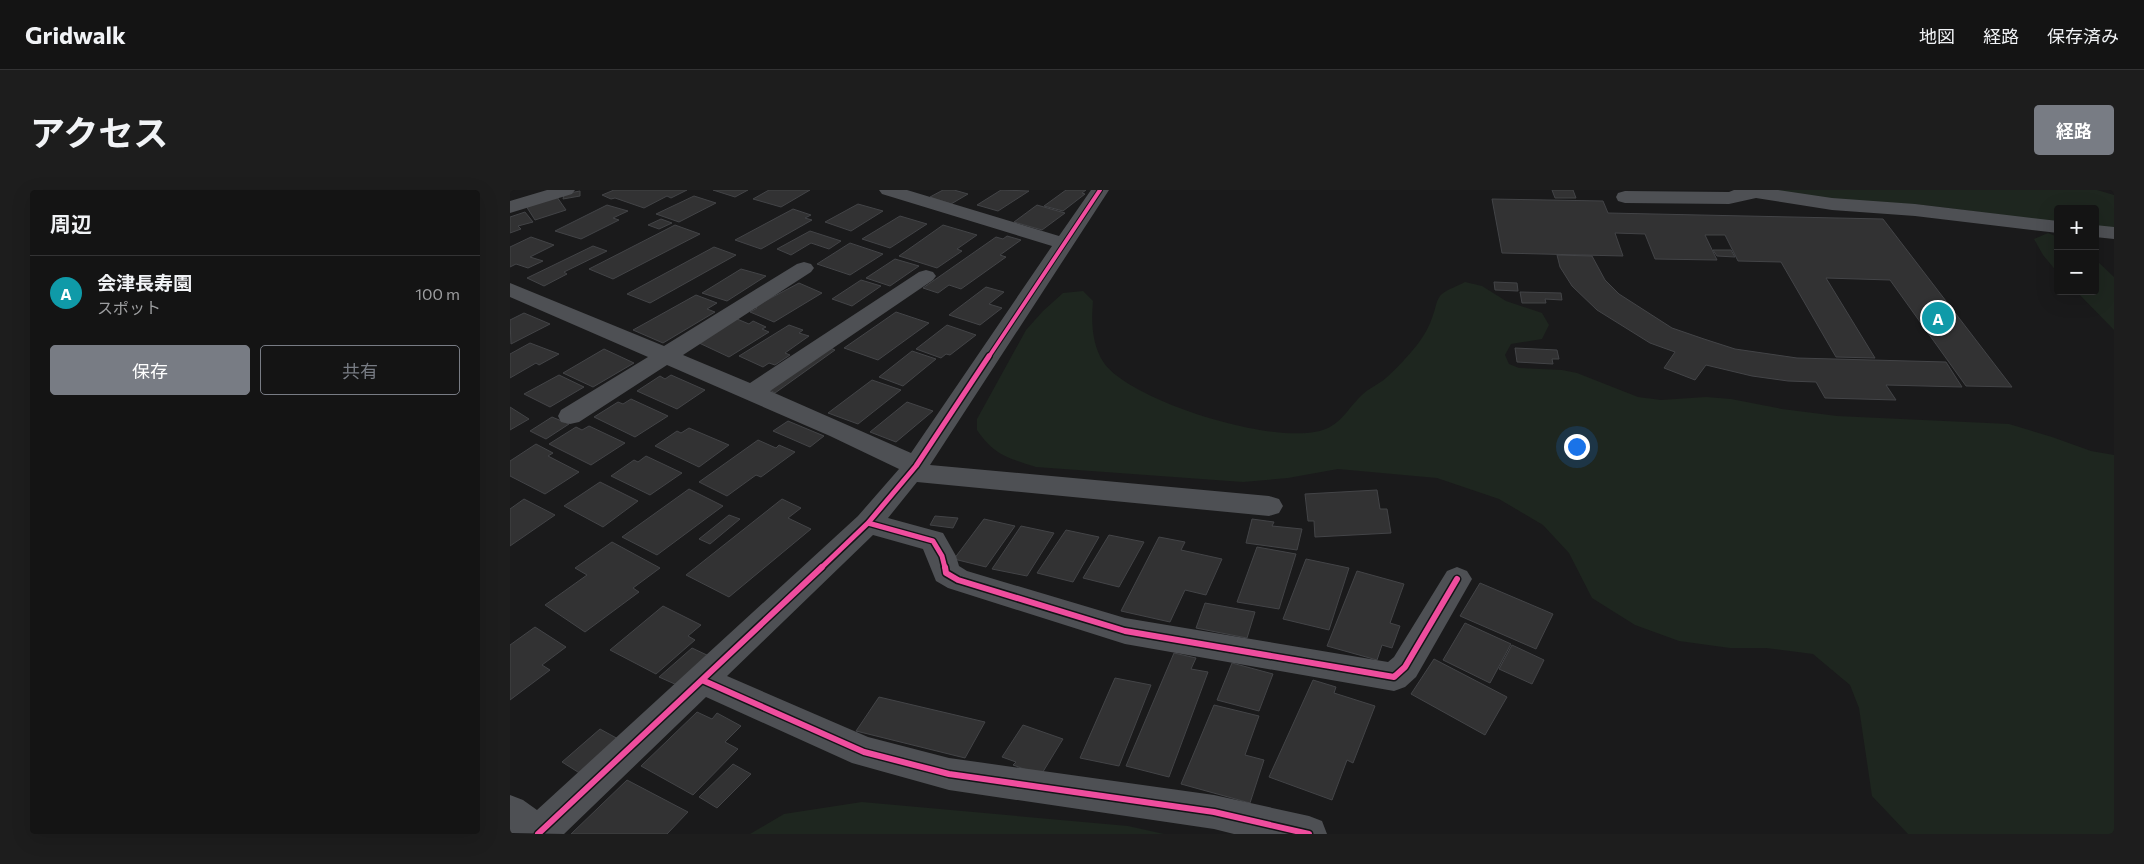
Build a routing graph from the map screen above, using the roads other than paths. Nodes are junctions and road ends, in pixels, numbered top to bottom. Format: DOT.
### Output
graph roads {
  1 [pos="566,190"];
  2 [pos="888,190"];
  3 [pos="1100,190"];
  4 [pos="1749,191"];
  5 [pos="1625,197"];
  6 [pos="510,207"];
  7 [pos="2054,227"];
  8 [pos="2099,231"];
  9 [pos="2114,233"];
  10 [pos="1065,244"];
  11 [pos="804,268"];
  12 [pos="926,276"];
  13 [pos="510,288"];
  14 [pos="665,356"];
  15 [pos="753,392"];
  16 [pos="570,416"];
  17 [pos="913,469"];
  18 [pos="1269,506"];
  19 [pos="868,523"];
  20 [pos="1457,579"];
  21 [pos="702,680"];
  22 [pos="510,812"];
  23 [pos="539,833"];
  24 [pos="1309,834"];
  1 -- 6 [label="street"];
  2 -- 10 [label="street"];
  3 -- 10 [label="street"];
  4 -- 5 [label="street"];
  4 -- 7 [label="street"];
  8 -- 9 [label="street"];
  10 -- 17 [label="street"];
  11 -- 14 [label="street"];
  12 -- 15 [label="street"];
  13 -- 14 [label="street"];
  14 -- 15 [label="street"];
  14 -- 16 [label="street"];
  15 -- 17 [label="street"];
  17 -- 18 [label="street"];
  17 -- 19 [label="street"];
  19 -- 20 [label="street"];
  19 -- 21 [label="street"];
  21 -- 23 [label="street"];
  21 -- 24 [label="street"];
  22 -- 23 [label="street"];
}
